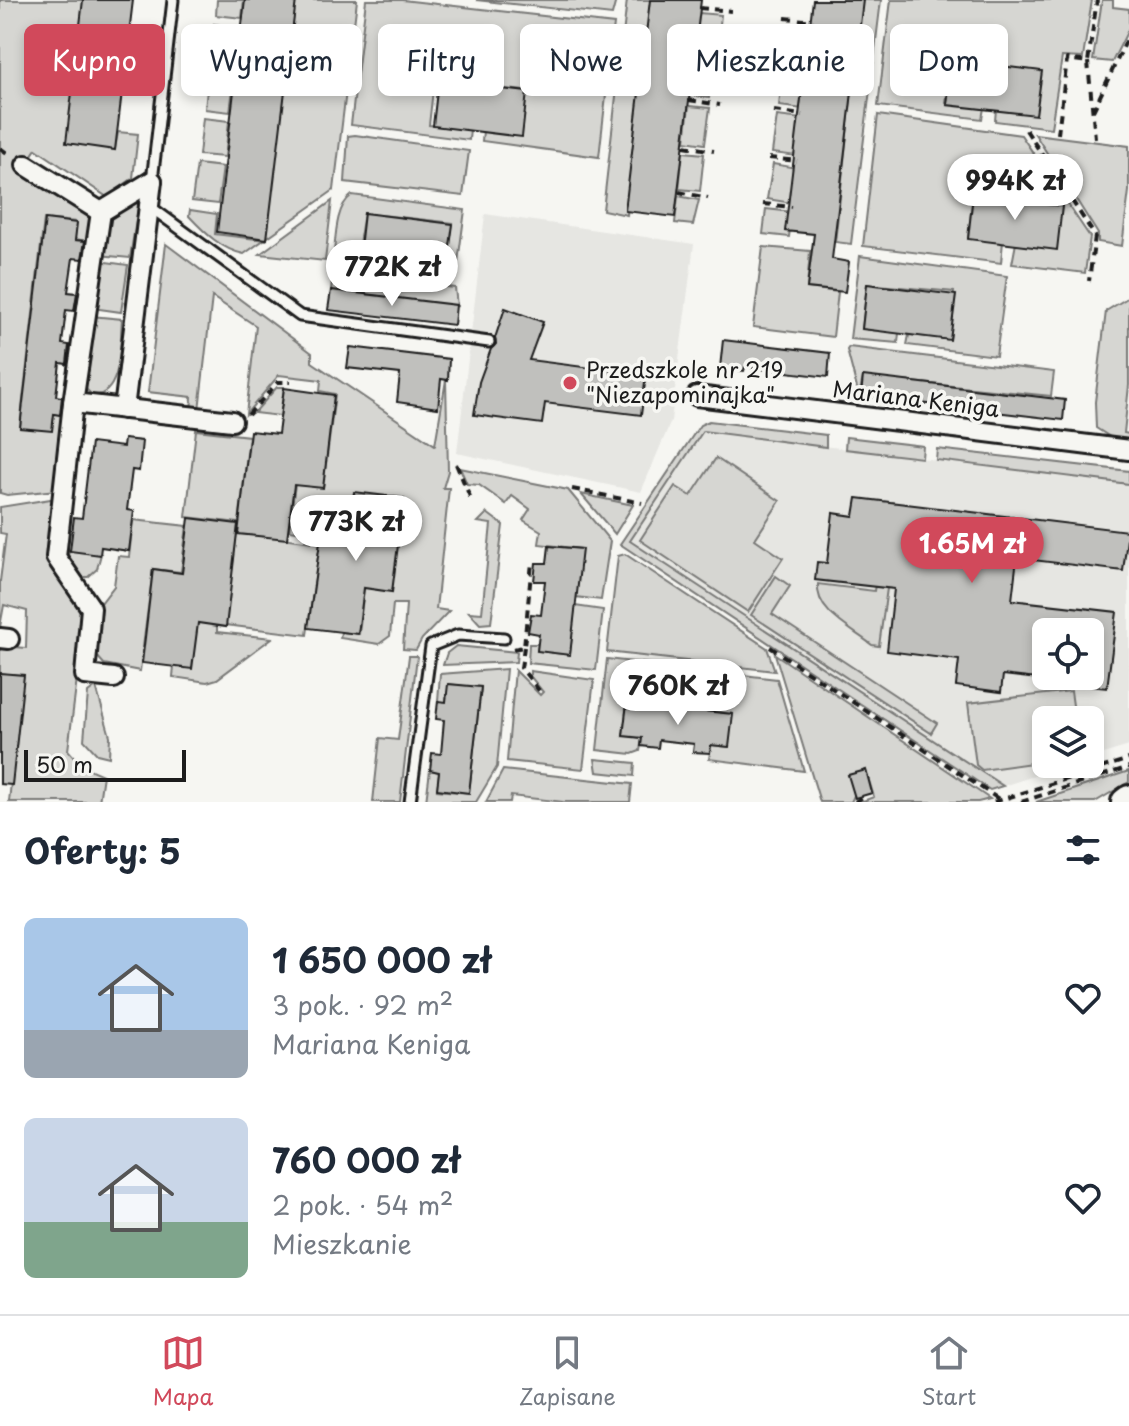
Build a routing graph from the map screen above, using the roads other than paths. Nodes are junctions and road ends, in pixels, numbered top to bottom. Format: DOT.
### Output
graph roads {
  1 [pos="173,0"];
  2 [pos="26,165"];
  3 [pos="152,181"];
  4 [pos="149,206"];
  5 [pos="101,212"];
  6 [pos="489,342"];
  7 [pos="697,396"];
  8 [pos="73,403"];
  9 [pos="124,409"];
  10 [pos="232,421"];
  11 [pos="1129,450"];
  12 [pos="504,638"];
  13 [pos="114,678"];
  14 [pos="410,802"];
  1 -- 3 [label="lane"];
  2 -- 5 [label="street"];
  3 -- 4 [label="street"];
  3 -- 5 [label="street"];
  4 -- 6 [label="lane"];
  4 -- 9 [label="street"];
  5 -- 8 [label="street"];
  7 -- 11 [label="street, Mariana Keniga"];
  8 -- 9 [label="street"];
  8 -- 13 [label="street"];
  9 -- 10 [label="street"];
  12 -- 14 [label="lane"];
}
